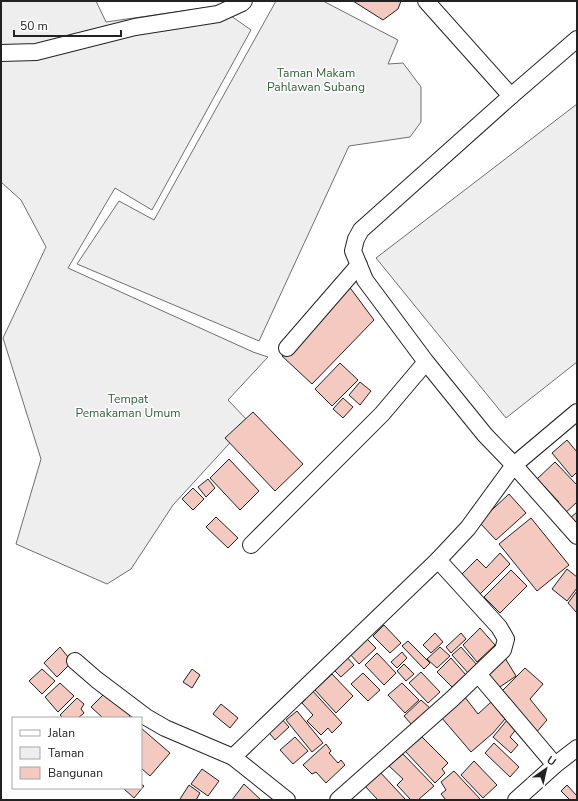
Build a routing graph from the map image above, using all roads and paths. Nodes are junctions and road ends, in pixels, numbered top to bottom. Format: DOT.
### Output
graph roads {
  1 [pos="244,1"];
  2 [pos="426,1"];
  3 [pos="577,39"];
  4 [pos="1,53"];
  5 [pos="511,96"];
  6 [pos="359,265"];
  7 [pos="287,348"];
  8 [pos="426,362"];
  9 [pos="577,412"];
  10 [pos="514,465"];
  11 [pos="577,536"];
  12 [pos="251,545"];
  13 [pos="438,560"];
  14 [pos="74,661"];
  15 [pos="478,674"];
  16 [pos="577,748"];
  17 [pos="233,756"];
  18 [pos="555,764"];
  19 [pos="287,800"];
  20 [pos="338,800"];
  21 [pos="516,800"];
  1 -- 4 [label="street"];
  2 -- 5 [label="street"];
  3 -- 5 [label="street"];
  5 -- 6 [label="street"];
  6 -- 7 [label="street"];
  6 -- 8 [label="street"];
  8 -- 10 [label="street"];
  8 -- 12 [label="street"];
  9 -- 10 [label="street"];
  10 -- 11 [label="street"];
  10 -- 13 [label="street"];
  13 -- 15 [label="street"];
  13 -- 17 [label="street"];
  14 -- 17 [label="street"];
  15 -- 18 [label="street"];
  15 -- 20 [label="street"];
  16 -- 18 [label="street"];
  17 -- 19 [label="street"];
  18 -- 21 [label="street"];
}
